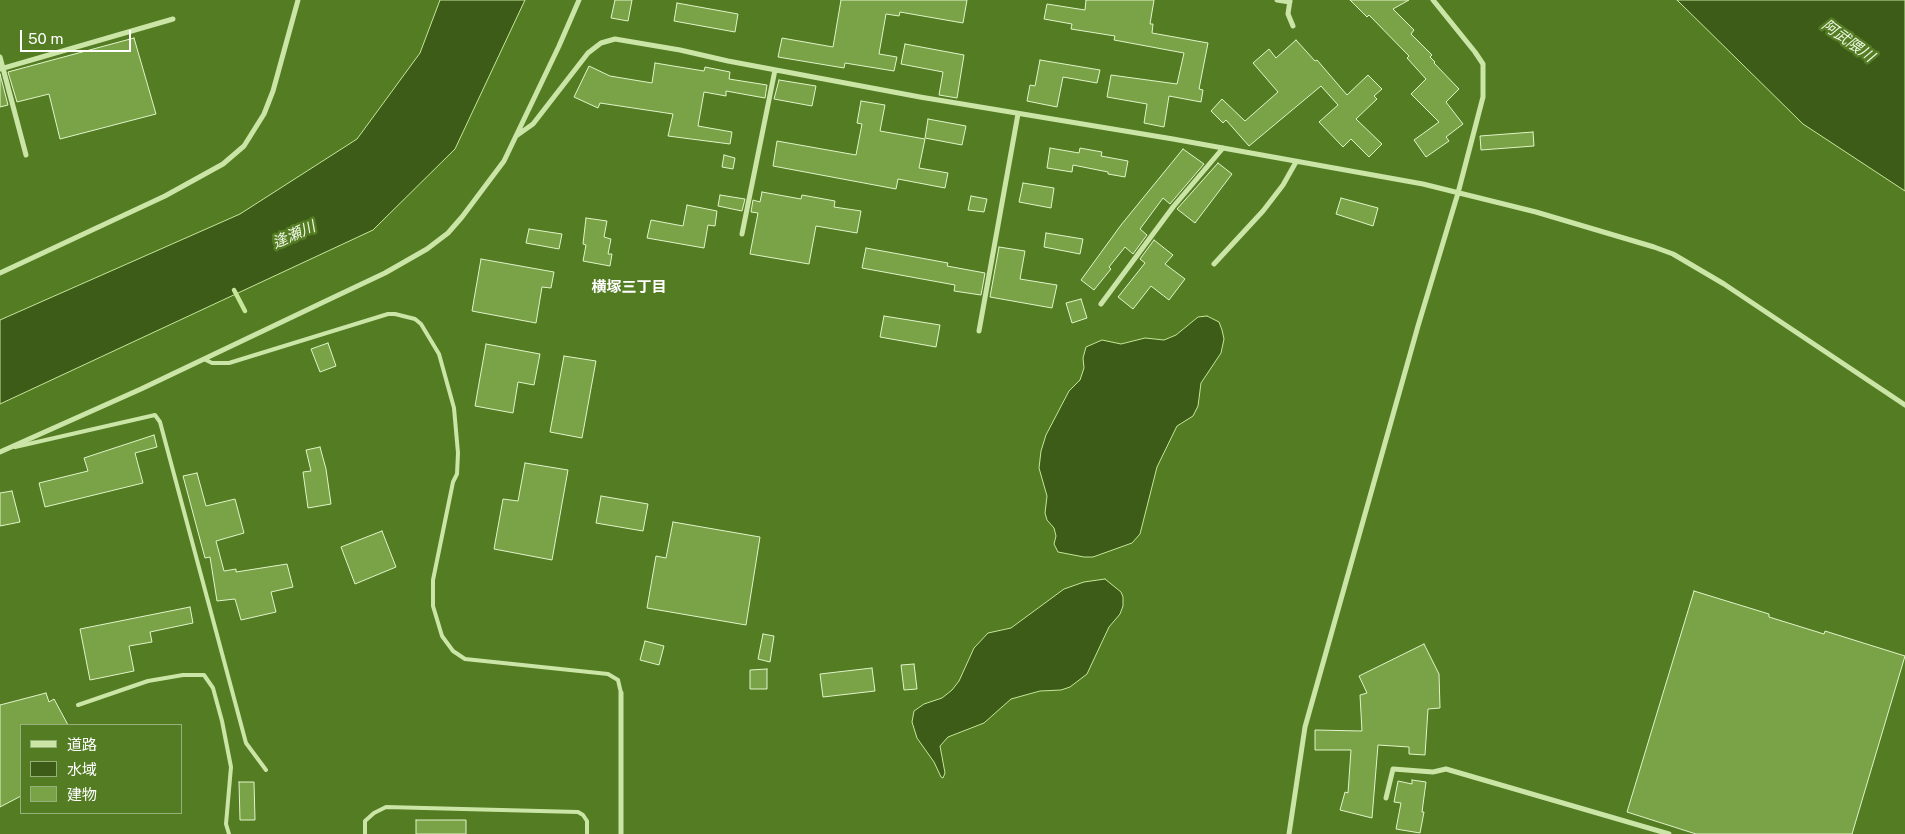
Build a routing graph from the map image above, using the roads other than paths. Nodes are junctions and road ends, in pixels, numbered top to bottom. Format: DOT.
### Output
graph roads {
  1 [pos="298,0"];
  2 [pos="579,0"];
  3 [pos="1277,0"];
  4 [pos="1433,0"];
  5 [pos="1290,1"];
  6 [pos="173,19"];
  7 [pos="1294,26"];
  8 [pos="0,57"];
  9 [pos="2,68"];
  10 [pos="775,70"];
  11 [pos="1018,114"];
  12 [pos="516,136"];
  13 [pos="1223,148"];
  14 [pos="26,155"];
  15 [pos="1296,162"];
  16 [pos="1458,193"];
  17 [pos="742,234"];
  18 [pos="1214,264"];
  19 [pos="0,273"];
  20 [pos="1101,304"];
  21 [pos="979,332"];
  22 [pos="204,359"];
  23 [pos="1905,405"];
  24 [pos="8,449"];
  25 [pos="0,452"];
  26 [pos="620,693"];
  27 [pos="78,705"];
  28 [pos="266,770"];
  29 [pos="1386,798"];
  30 [pos="229,834"];
  31 [pos="365,834"];
  32 [pos="587,834"];
  33 [pos="621,834"];
  34 [pos="1289,834"];
  35 [pos="1669,834"];
  1 -- 19 [label="street"];
  2 -- 12 [label="street"];
  3 -- 5 [label="street"];
  4 -- 16 [label="street"];
  5 -- 7 [label="street"];
  6 -- 9 [label="street"];
  8 -- 9 [label="street"];
  9 -- 14 [label="street"];
  10 -- 11 [label="street"];
  10 -- 12 [label="street"];
  10 -- 17 [label="street"];
  11 -- 13 [label="street"];
  11 -- 21 [label="street"];
  12 -- 22 [label="street"];
  13 -- 15 [label="street"];
  13 -- 20 [label="street"];
  15 -- 16 [label="street"];
  15 -- 18 [label="street"];
  16 -- 23 [label="street"];
  16 -- 34 [label="street"];
  22 -- 24 [label="street"];
  22 -- 26 [label="lane"];
  24 -- 25 [label="street"];
  24 -- 28 [label="lane"];
  26 -- 33 [label="street"];
  27 -- 30 [label="lane"];
  29 -- 35 [label="street"];
  31 -- 32 [label="lane"];
}
